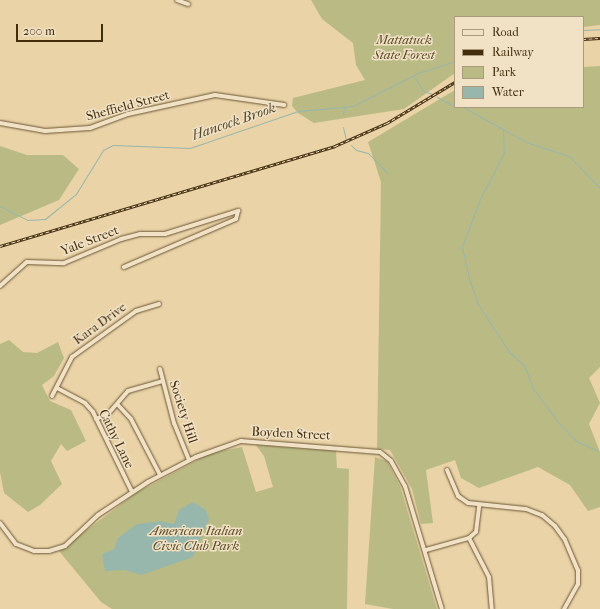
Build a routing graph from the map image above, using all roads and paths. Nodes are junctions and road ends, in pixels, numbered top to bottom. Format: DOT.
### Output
graph roads {
  1 [pos="177,0"];
  2 [pos="188,4"];
  3 [pos="284,105"];
  4 [pos="0,123"];
  5 [pos="195,226"];
  6 [pos="199,236"];
  7 [pos="124,267"];
  8 [pos="0,286"];
  9 [pos="159,304"];
  10 [pos="160,369"];
  11 [pos="163,381"];
  12 [pos="57,388"];
  13 [pos="52,396"];
  14 [pos="118,405"];
  15 [pos="96,419"];
  16 [pos="189,460"];
  17 [pos="447,470"];
  18 [pos="160,475"];
  19 [pos="132,492"];
  20 [pos="480,506"];
  21 [pos="0,523"];
  22 [pos="469,538"];
  23 [pos="426,550"];
  24 [pos="442,609"];
  25 [pos="492,609"];
  26 [pos="564,609"];
  1 -- 2 [label="street"];
  3 -- 4 [label="street, Sheffield Street"];
  5 -- 6 [label="street"];
  5 -- 6 [label="street, Yale Street"];
  5 -- 8 [label="street, Yale Street"];
  6 -- 7 [label="street, Yale Street"];
  9 -- 12 [label="street, Kara Drive"];
  10 -- 11 [label="street, Society Hill"];
  11 -- 14 [label="street"];
  11 -- 16 [label="street, Society Hill"];
  12 -- 13 [label="street, Kara Drive"];
  12 -- 15 [label="street, Cathy Lane"];
  14 -- 15 [label="street"];
  14 -- 18 [label="street"];
  15 -- 19 [label="street, Cathy Lane"];
  16 -- 18 [label="street, Boyden Street"];
  16 -- 23 [label="street, Boyden Street"];
  17 -- 20 [label="street"];
  18 -- 19 [label="street, Boyden Street"];
  19 -- 21 [label="street, Boyden Street"];
  20 -- 22 [label="street"];
  20 -- 26 [label="street"];
  22 -- 23 [label="street"];
  22 -- 25 [label="street"];
  23 -- 24 [label="street, Boyden Street"];
}
